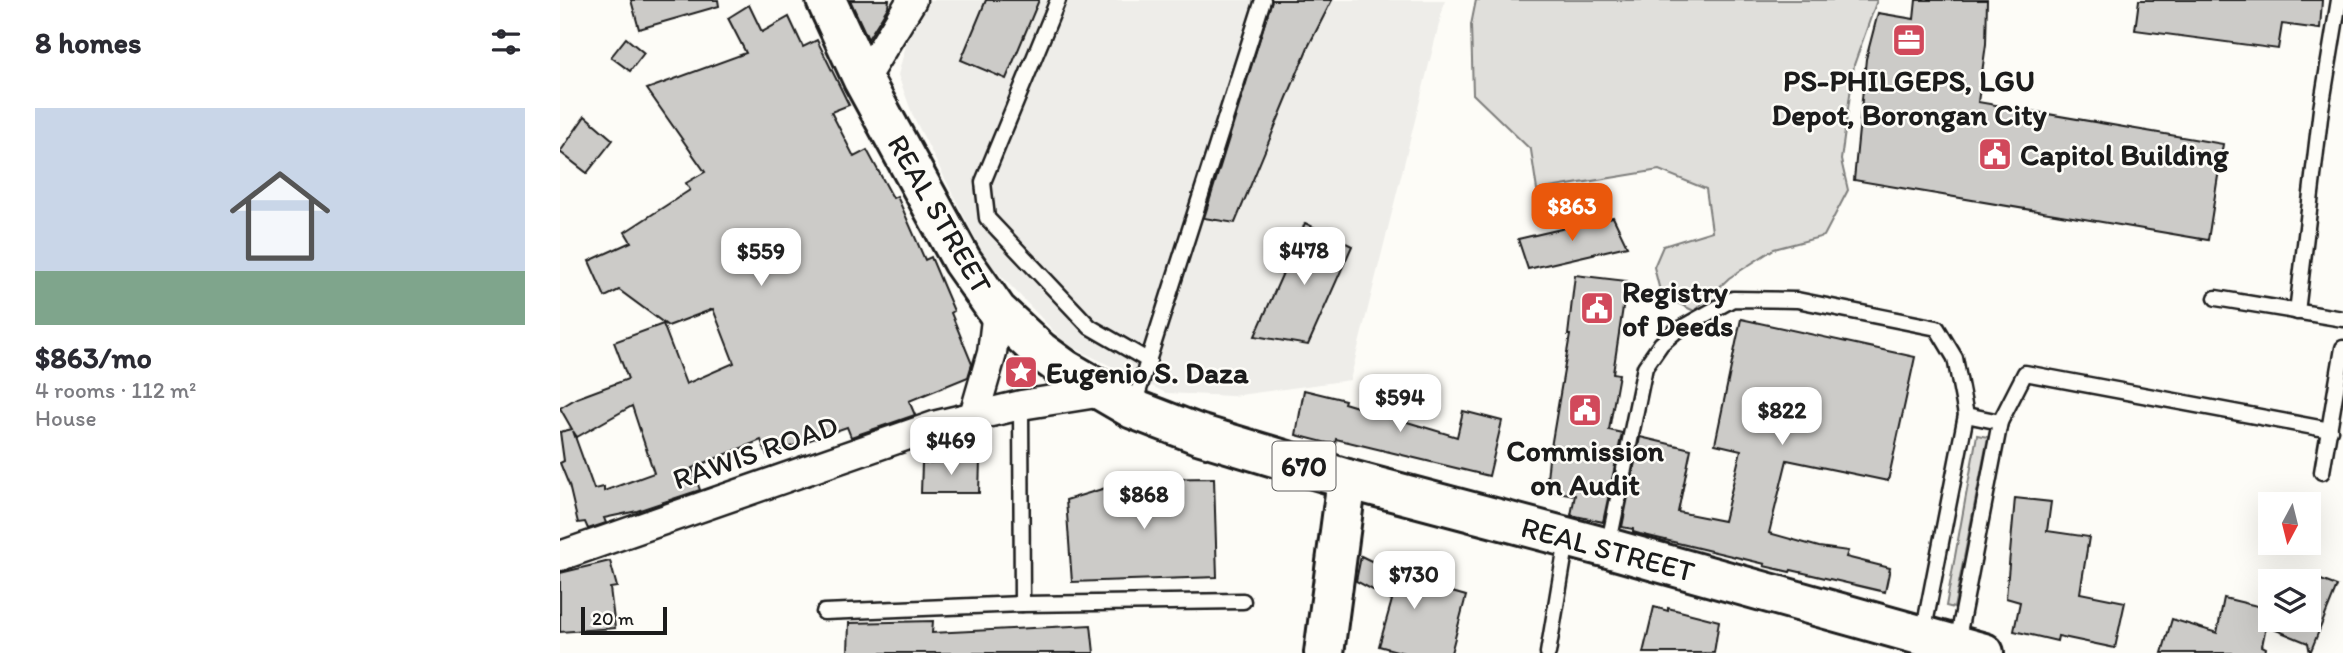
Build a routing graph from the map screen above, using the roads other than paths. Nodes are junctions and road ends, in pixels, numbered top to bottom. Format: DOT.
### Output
graph roads {
  1 [pos="825,0"];
  2 [pos="912,0"];
  3 [pos="1058,0"];
  4 [pos="1263,0"];
  5 [pos="2339,0"];
  6 [pos="863,80"];
  7 [pos="2216,298"];
  8 [pos="997,310"];
  9 [pos="2297,312"];
  10 [pos="2343,319"];
  11 [pos="2343,348"];
  12 [pos="1149,361"];
  13 [pos="1118,401"];
  14 [pos="1021,405"];
  15 [pos="974,415"];
  16 [pos="1966,415"];
  17 [pos="2000,422"];
  18 [pos="2330,430"];
  19 [pos="2322,472"];
  20 [pos="1347,480"];
  21 [pos="1567,537"];
  22 [pos="1608,548"];
  23 [pos="560,556"];
  24 [pos="1243,601"];
  25 [pos="1022,604"];
  26 [pos="824,612"];
  27 [pos="1954,645"];
  28 [pos="1324,653"];
  29 [pos="1548,653"];
  1 -- 6 [label="main road, REAL STREET / 670"];
  2 -- 6 [label="street"];
  3 -- 12 [label="lane"];
  4 -- 12 [label="lane"];
  5 -- 9 [label="lane"];
  6 -- 8 [label="main road, REAL STREET / 670"];
  7 -- 9 [label="lane"];
  8 -- 13 [label="main road, REAL STREET / 670"];
  8 -- 15 [label="street"];
  9 -- 10 [label="lane"];
  11 -- 18 [label="lane"];
  12 -- 13 [label="lane"];
  13 -- 14 [label="street, RAWIS ROAD"];
  13 -- 20 [label="main road, REAL STREET / 670"];
  14 -- 15 [label="street, RAWIS ROAD"];
  14 -- 25 [label="lane"];
  15 -- 23 [label="street, RAWIS ROAD"];
  16 -- 17 [label="lane"];
  16 -- 22 [label="lane"];
  16 -- 27 [label="lane"];
  17 -- 18 [label="lane"];
  17 -- 27 [label="lane"];
  18 -- 19 [label="lane"];
  20 -- 21 [label="main road, REAL STREET / 670"];
  20 -- 28 [label="main road"];
  21 -- 22 [label="main road, REAL STREET / 670"];
  21 -- 29 [label="lane"];
  22 -- 27 [label="main road, REAL STREET / 670"];
  24 -- 25 [label="lane"];
  25 -- 26 [label="lane"];
}
